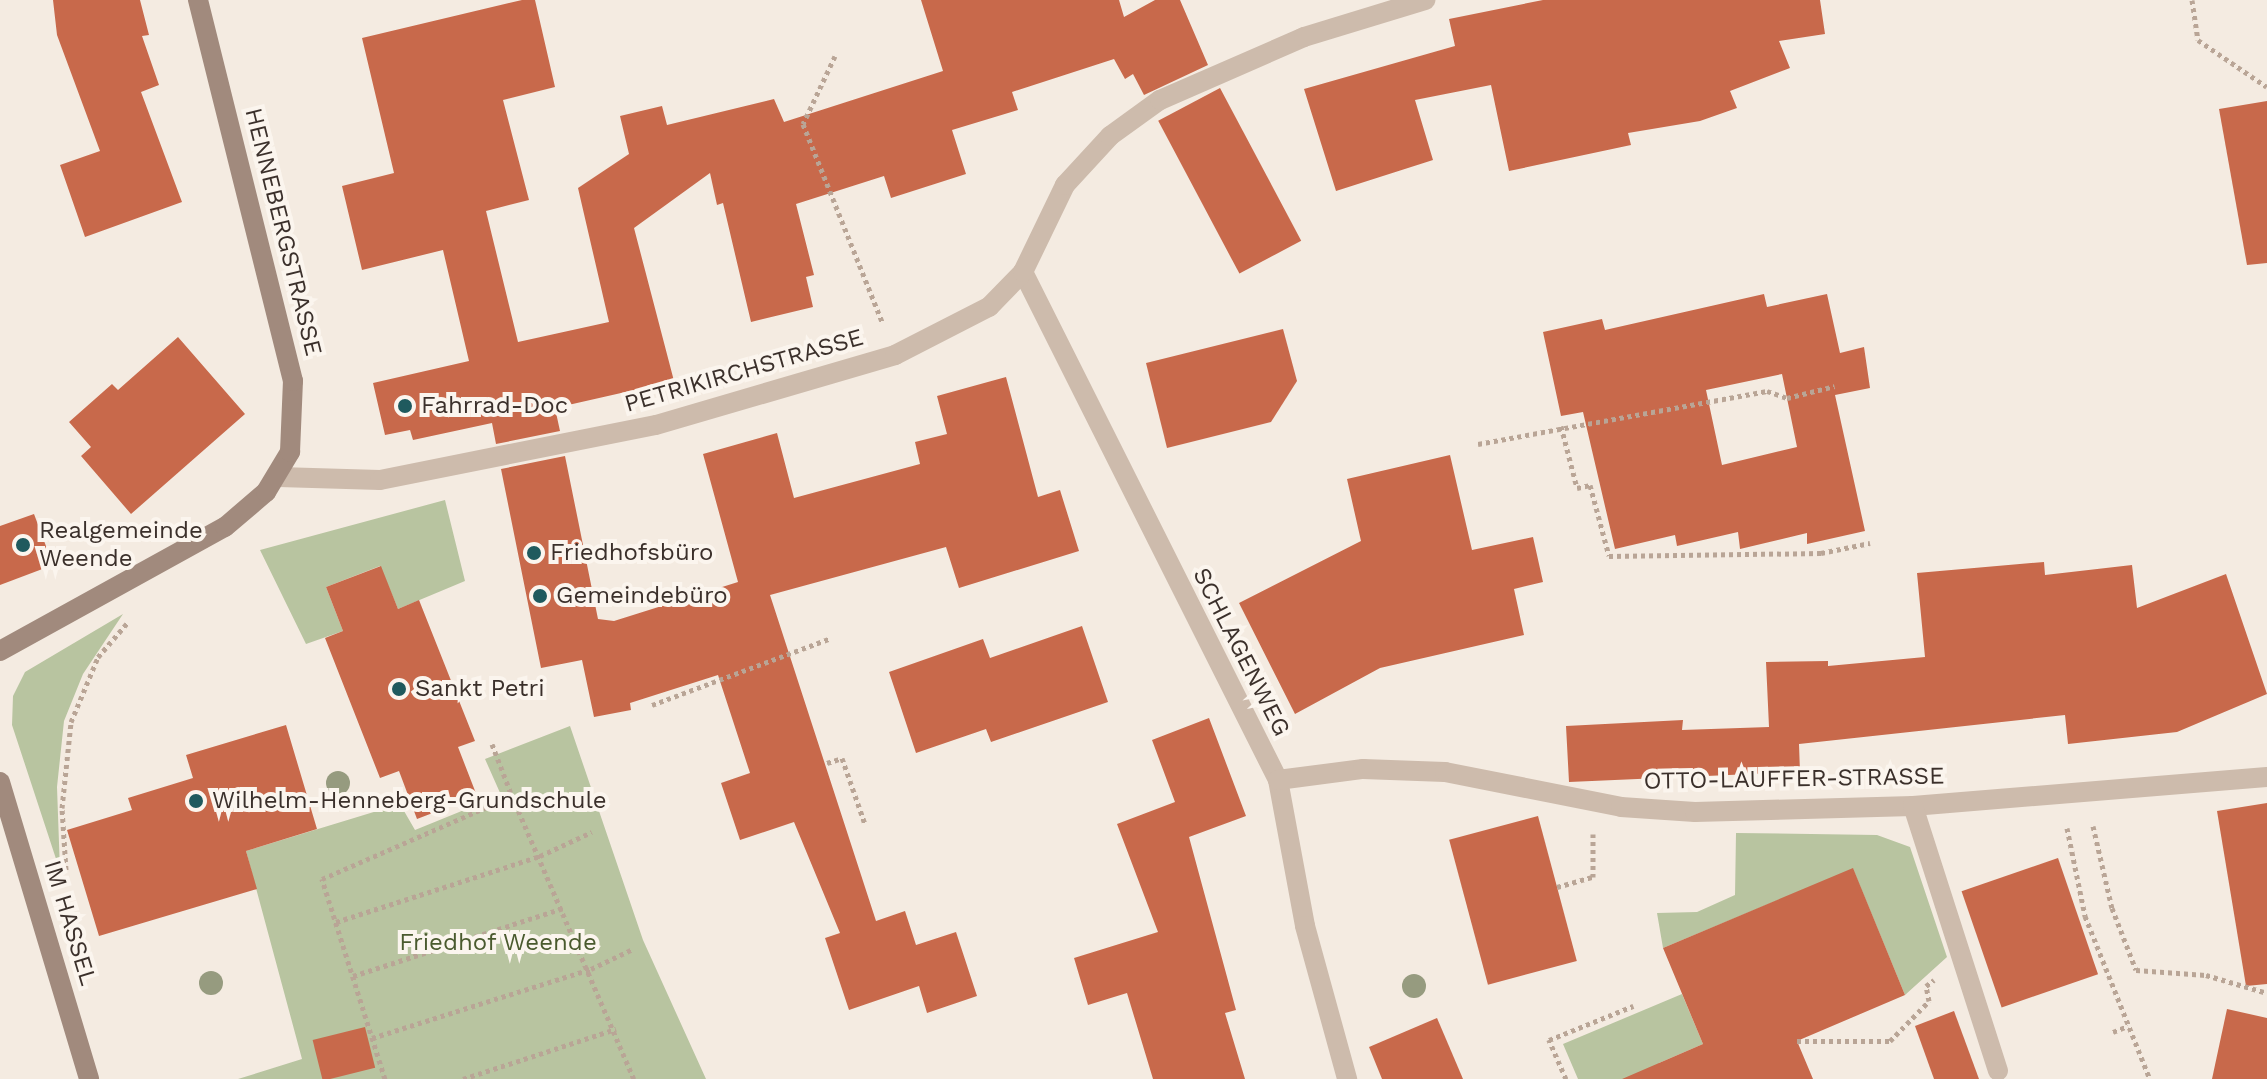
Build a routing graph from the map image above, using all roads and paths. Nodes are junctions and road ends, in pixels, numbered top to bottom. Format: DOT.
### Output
graph roads {
  1 [pos="198,0"];
  2 [pos="1425,0"];
  3 [pos="2192,0"];
  4 [pos="835,56"];
  5 [pos="2267,87"];
  6 [pos="1023,272"];
  7 [pos="895,355"];
  8 [pos="1835,386"];
  9 [pos="1561,426"];
  10 [pos="1478,444"];
  11 [pos="279,477"];
  12 [pos="1870,543"];
  13 [pos="126,581"];
  14 [pos="831,638"];
  15 [pos="0,651"];
  16 [pos="652,705"];
  17 [pos="492,744"];
  18 [pos="827,763"];
  19 [pos="2267,777"];
  20 [pos="1278,780"];
  21 [pos="0,782"];
  22 [pos="2089,793"];
  23 [pos="2060,795"];
  24 [pos="512,796"];
  25 [pos="1593,801"];
  26 [pos="1913,806"];
  27 [pos="865,824"];
  28 [pos="592,832"];
  29 [pos="540,856"];
  30 [pos="66,877"];
  31 [pos="1557,887"];
  32 [pos="563,908"];
  33 [pos="336,922"];
  34 [pos="633,949"];
  35 [pos="591,969"];
  36 [pos="353,976"];
  37 [pos="1926,986"];
  38 [pos="2267,993"];
  39 [pos="1633,1006"];
  40 [pos="2128,1026"];
  41 [pos="616,1029"];
  42 [pos="2113,1032"];
  43 [pos="372,1038"];
  44 [pos="1797,1041"];
  45 [pos="1998,1071"];
  46 [pos="89,1079"];
  47 [pos="385,1079"];
  48 [pos="463,1079"];
  49 [pos="634,1079"];
  50 [pos="1347,1079"];
  51 [pos="1566,1079"];
  52 [pos="2150,1079"];
  1 -- 11 [label="street, HENNEBERGSTRASSE"];
  2 -- 6 [label="street, PETRIKIRCHSTRASSE"];
  3 -- 5 [label="path"];
  4 -- 7 [label="path"];
  6 -- 7 [label="street, PETRIKIRCHSTRASSE"];
  6 -- 20 [label="street, SCHLAGENWEG"];
  7 -- 11 [label="street, PETRIKIRCHSTRASSE"];
  8 -- 9 [label="path"];
  9 -- 10 [label="path"];
  9 -- 12 [label="path"];
  11 -- 13 [label="street"];
  13 -- 15 [label="street"];
  13 -- 30 [label="path"];
  14 -- 16 [label="path"];
  17 -- 24 [label="path"];
  18 -- 27 [label="path"];
  19 -- 22 [label="street, OTTO-LAUFFER-STRASSE"];
  20 -- 25 [label="street, OTTO-LAUFFER-STRASSE"];
  20 -- 50 [label="street, SCHLAGENWEG"];
  21 -- 46 [label="street, IM HASSEL"];
  22 -- 23 [label="street, OTTO-LAUFFER-STRASSE"];
  22 -- 38 [label="path"];
  23 -- 26 [label="street, OTTO-LAUFFER-STRASSE"];
  23 -- 40 [label="path"];
  24 -- 29 [label="path"];
  24 -- 33 [label="path"];
  25 -- 26 [label="street, OTTO-LAUFFER-STRASSE"];
  25 -- 31 [label="path"];
  26 -- 45 [label="street"];
  28 -- 29 [label="path"];
  29 -- 32 [label="path"];
  29 -- 33 [label="path"];
  32 -- 35 [label="path"];
  32 -- 36 [label="path"];
  33 -- 36 [label="path"];
  34 -- 35 [label="path"];
  35 -- 41 [label="path"];
  35 -- 43 [label="path"];
  36 -- 43 [label="path"];
  37 -- 44 [label="path"];
  39 -- 51 [label="path"];
  40 -- 42 [label="path"];
  40 -- 52 [label="path"];
  41 -- 48 [label="path"];
  41 -- 49 [label="path"];
  43 -- 47 [label="path"];
}
